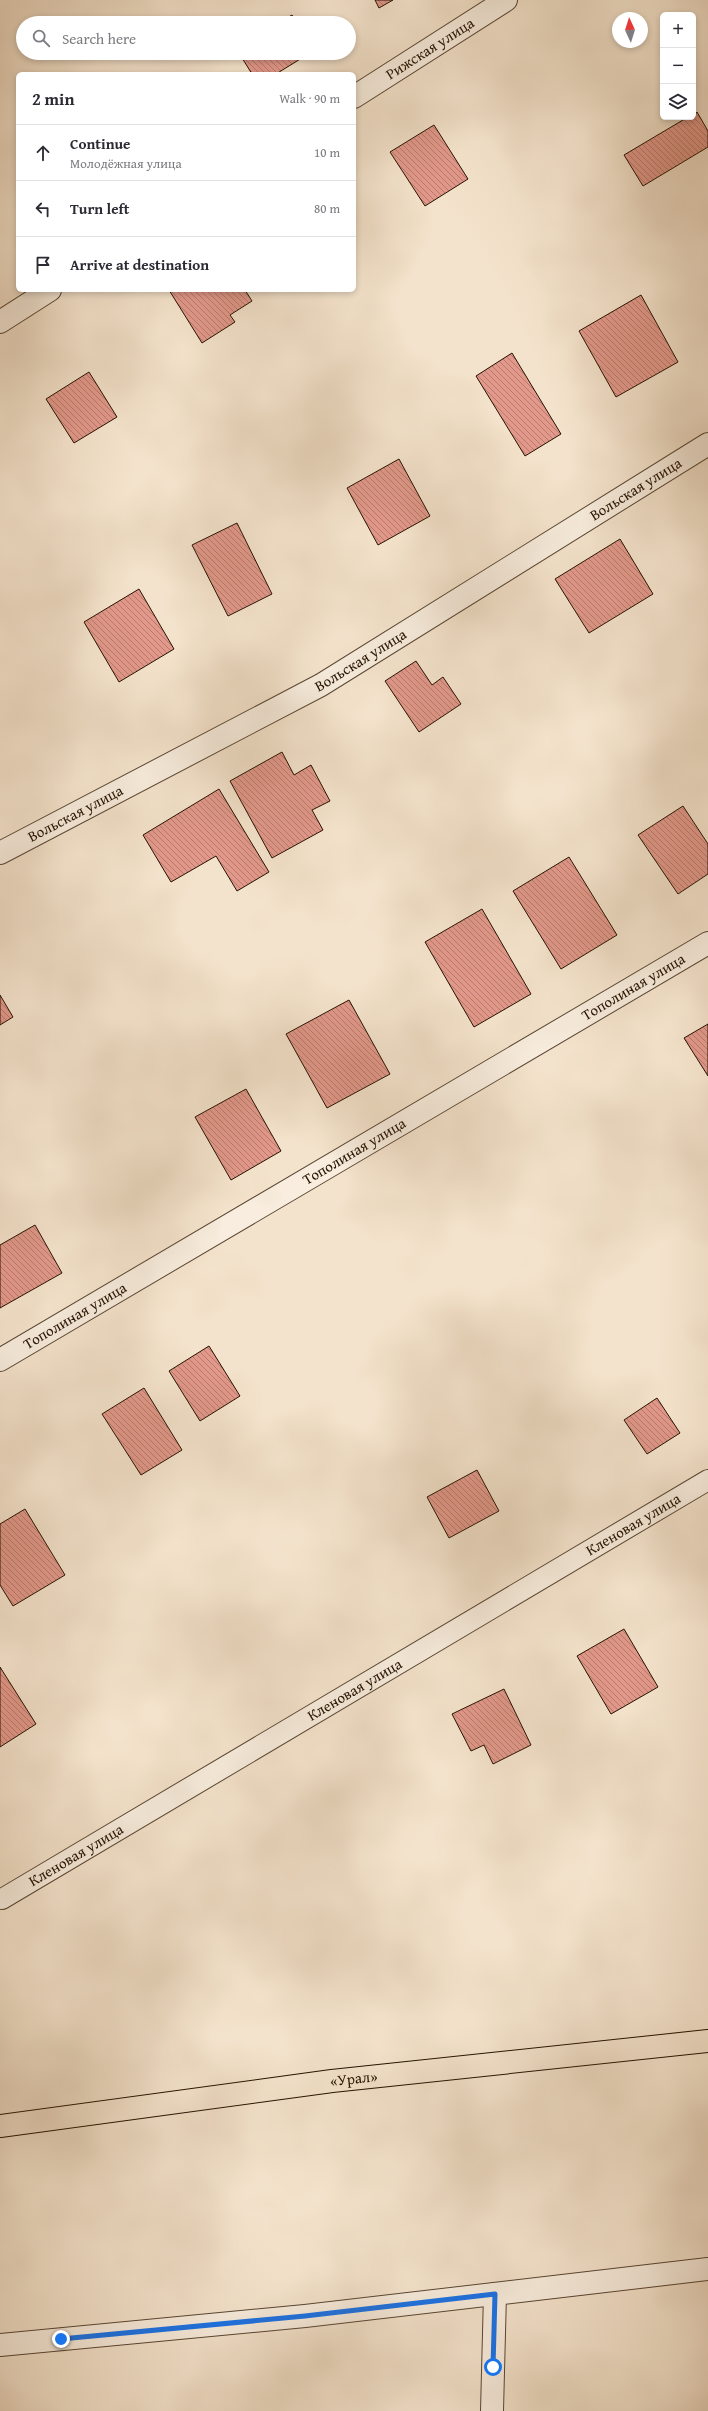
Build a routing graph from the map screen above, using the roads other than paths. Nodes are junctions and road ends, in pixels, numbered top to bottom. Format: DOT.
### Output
graph roads {
  1 [pos="506,0"];
  2 [pos="356,96"];
  3 [pos="47,292"];
  4 [pos="0,322"];
  5 [pos="708,444"];
  6 [pos="0,853"];
  7 [pos="708,943"];
  8 [pos="0,1360"];
  9 [pos="708,1480"];
  10 [pos="2,1899"];
  11 [pos="708,2041"];
  12 [pos="0,2126"];
  13 [pos="708,2269"];
  14 [pos="495,2294"];
  15 [pos="0,2345"];
  16 [pos="492,2411"];
  1 -- 2 [label="street, Рижская улица"];
  3 -- 4 [label="street"];
  5 -- 6 [label="street, Вольская улица"];
  7 -- 8 [label="street, Тополиная улица"];
  9 -- 10 [label="lane, Кленовая улица"];
  11 -- 12 [label="highway, «Урал»"];
  13 -- 14 [label="street"];
  14 -- 15 [label="street"];
  14 -- 16 [label="street"];
}
